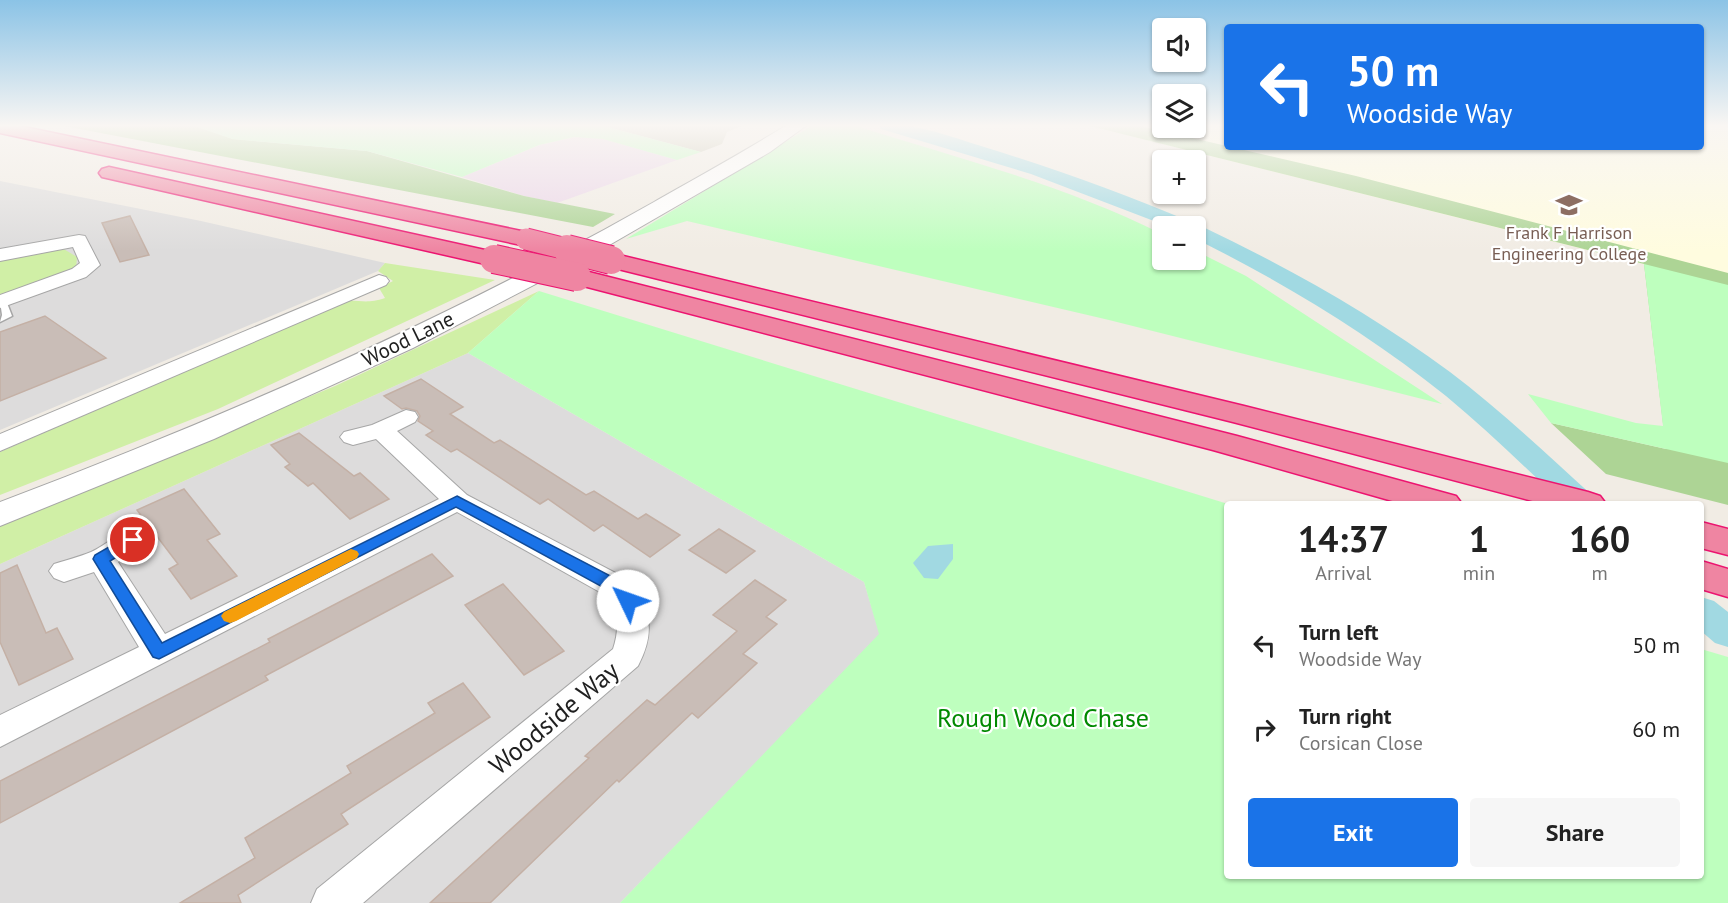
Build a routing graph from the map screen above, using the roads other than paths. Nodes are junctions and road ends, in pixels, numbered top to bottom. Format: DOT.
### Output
graph roads {
  1 [pos="189,167"];
  2 [pos="730,167"];
  3 [pos="90,169"];
  4 [pos="0,255"];
  5 [pos="378,290"];
  6 [pos="1,308"];
  7 [pos="406,417"];
  8 [pos="381,430"];
  9 [pos="353,437"];
  10 [pos="0,443"];
  11 [pos="457,501"];
  12 [pos="1433,501"];
  13 [pos="1577,501"];
  14 [pos="0,515"];
  15 [pos="133,540"];
  16 [pos="101,559"];
  17 [pos="64,571"];
  18 [pos="1704,576"];
  19 [pos="1728,583"];
  20 [pos="159,652"];
  21 [pos="0,732"];
  22 [pos="332,903"];
  1 -- 13 [label="highway, bridge"];
  2 -- 14 [label="street, Wood Lane"];
  3 -- 12 [label="highway, bridge"];
  4 -- 6 [label="street"];
  5 -- 10 [label="street"];
  7 -- 8 [label="street"];
  8 -- 9 [label="street"];
  8 -- 11 [label="street, Woodside Way"];
  11 -- 20 [label="street"];
  11 -- 22 [label="street, Woodside Way"];
  15 -- 16 [label="street"];
  16 -- 17 [label="street"];
  16 -- 20 [label="street"];
  18 -- 19 [label="highway"];
  20 -- 21 [label="street"];
}
